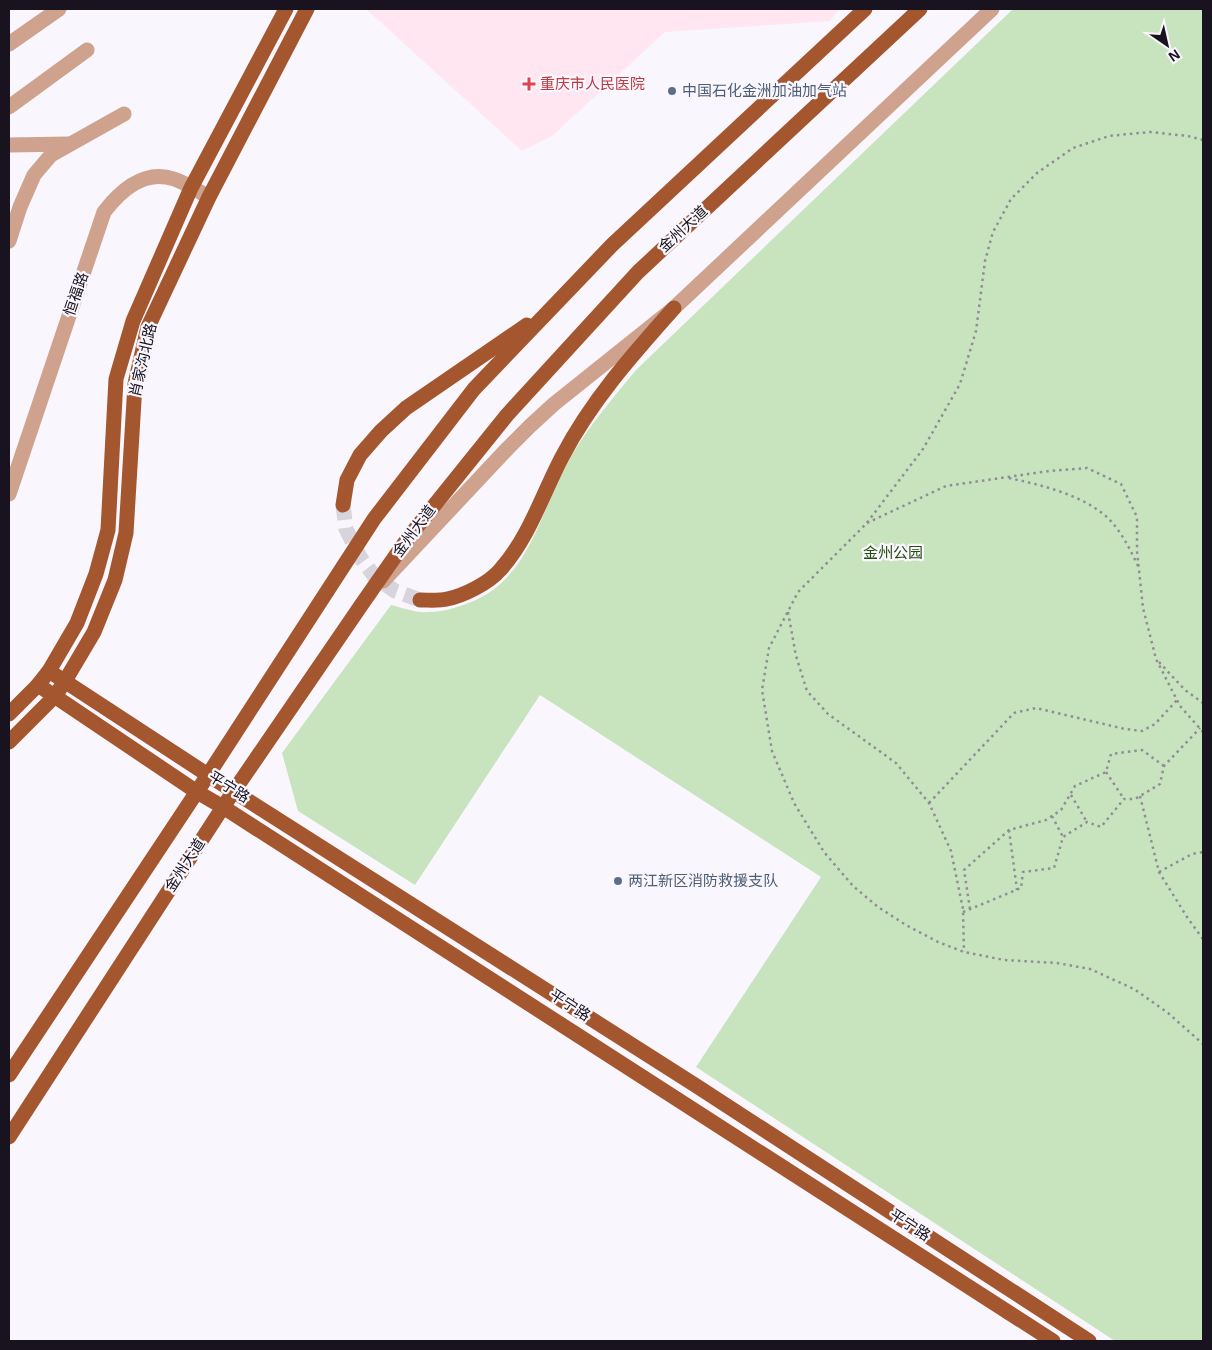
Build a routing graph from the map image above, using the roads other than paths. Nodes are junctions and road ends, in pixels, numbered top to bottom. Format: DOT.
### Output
graph roads {
  1 [pos="59,9"];
  2 [pos="286,9"];
  3 [pos="307,9"];
  4 [pos="857,9"];
  5 [pos="865,9"];
  6 [pos="920,9"];
  7 [pos="992,9"];
  8 [pos="836,36"];
  9 [pos="9,44"];
  10 [pos="87,50"];
  11 [pos="9,107"];
  12 [pos="124,114"];
  13 [pos="71,144"];
  14 [pos="9,145"];
  15 [pos="191,188"];
  16 [pos="209,197"];
  17 [pos="9,241"];
  18 [pos="553,307"];
  19 [pos="674,308"];
  20 [pos="9,494"];
  21 [pos="343,505"];
  22 [pos="420,600"];
  23 [pos="362,604"];
  24 [pos="49,671"];
  25 [pos="66,681"];
  26 [pos="38,686"];
  27 [pos="55,696"];
  28 [pos="9,714"];
  29 [pos="9,742"];
  30 [pos="208,775"];
  31 [pos="234,790"];
  32 [pos="197,792"];
  33 [pos="222,807"];
  34 [pos="9,1075"];
  35 [pos="9,1137"];
  36 [pos="1053,1341"];
  37 [pos="1090,1341"];
  1 -- 9 [label="street"];
  2 -- 15 [label="main road, 肖家沟北路"];
  3 -- 16 [label="main road, 肖家沟北路"];
  4 -- 8 [label="street"];
  5 -- 8 [label="main road, 金州大道"];
  6 -- 23 [label="main road, 金州大道"];
  7 -- 19 [label="street"];
  8 -- 18 [label="main road, 金州大道"];
  10 -- 11 [label="street"];
  12 -- 13 [label="street"];
  13 -- 14 [label="street"];
  13 -- 17 [label="street"];
  15 -- 16 [label="street, 恒福路"];
  15 -- 20 [label="street, 恒福路"];
  15 -- 24 [label="main road, 肖家沟北路"];
  16 -- 25 [label="main road, 肖家沟北路"];
  18 -- 21 [label="main road"];
  18 -- 30 [label="main road, 金州大道"];
  19 -- 22 [label="main road"];
  19 -- 23 [label="street"];
  23 -- 31 [label="main road, 金州大道"];
  24 -- 25 [label="main road, 平宁路"];
  24 -- 26 [label="main road, 肖家沟北路"];
  25 -- 27 [label="main road, 肖家沟北路"];
  25 -- 30 [label="main road, 平宁路"];
  26 -- 27 [label="main road, 平宁路"];
  26 -- 28 [label="main road, 肖家沟北路"];
  27 -- 29 [label="main road, 肖家沟北路"];
  27 -- 32 [label="main road, 平宁路"];
  30 -- 31 [label="main road, 平宁路"];
  30 -- 32 [label="main road, 金州大道"];
  31 -- 33 [label="main road, 金州大道"];
  31 -- 37 [label="main road, 平宁路"];
  32 -- 33 [label="main road, 平宁路"];
  32 -- 34 [label="main road, 金州大道"];
  33 -- 35 [label="main road, 金州大道"];
  33 -- 36 [label="main road, 平宁路"];
}
